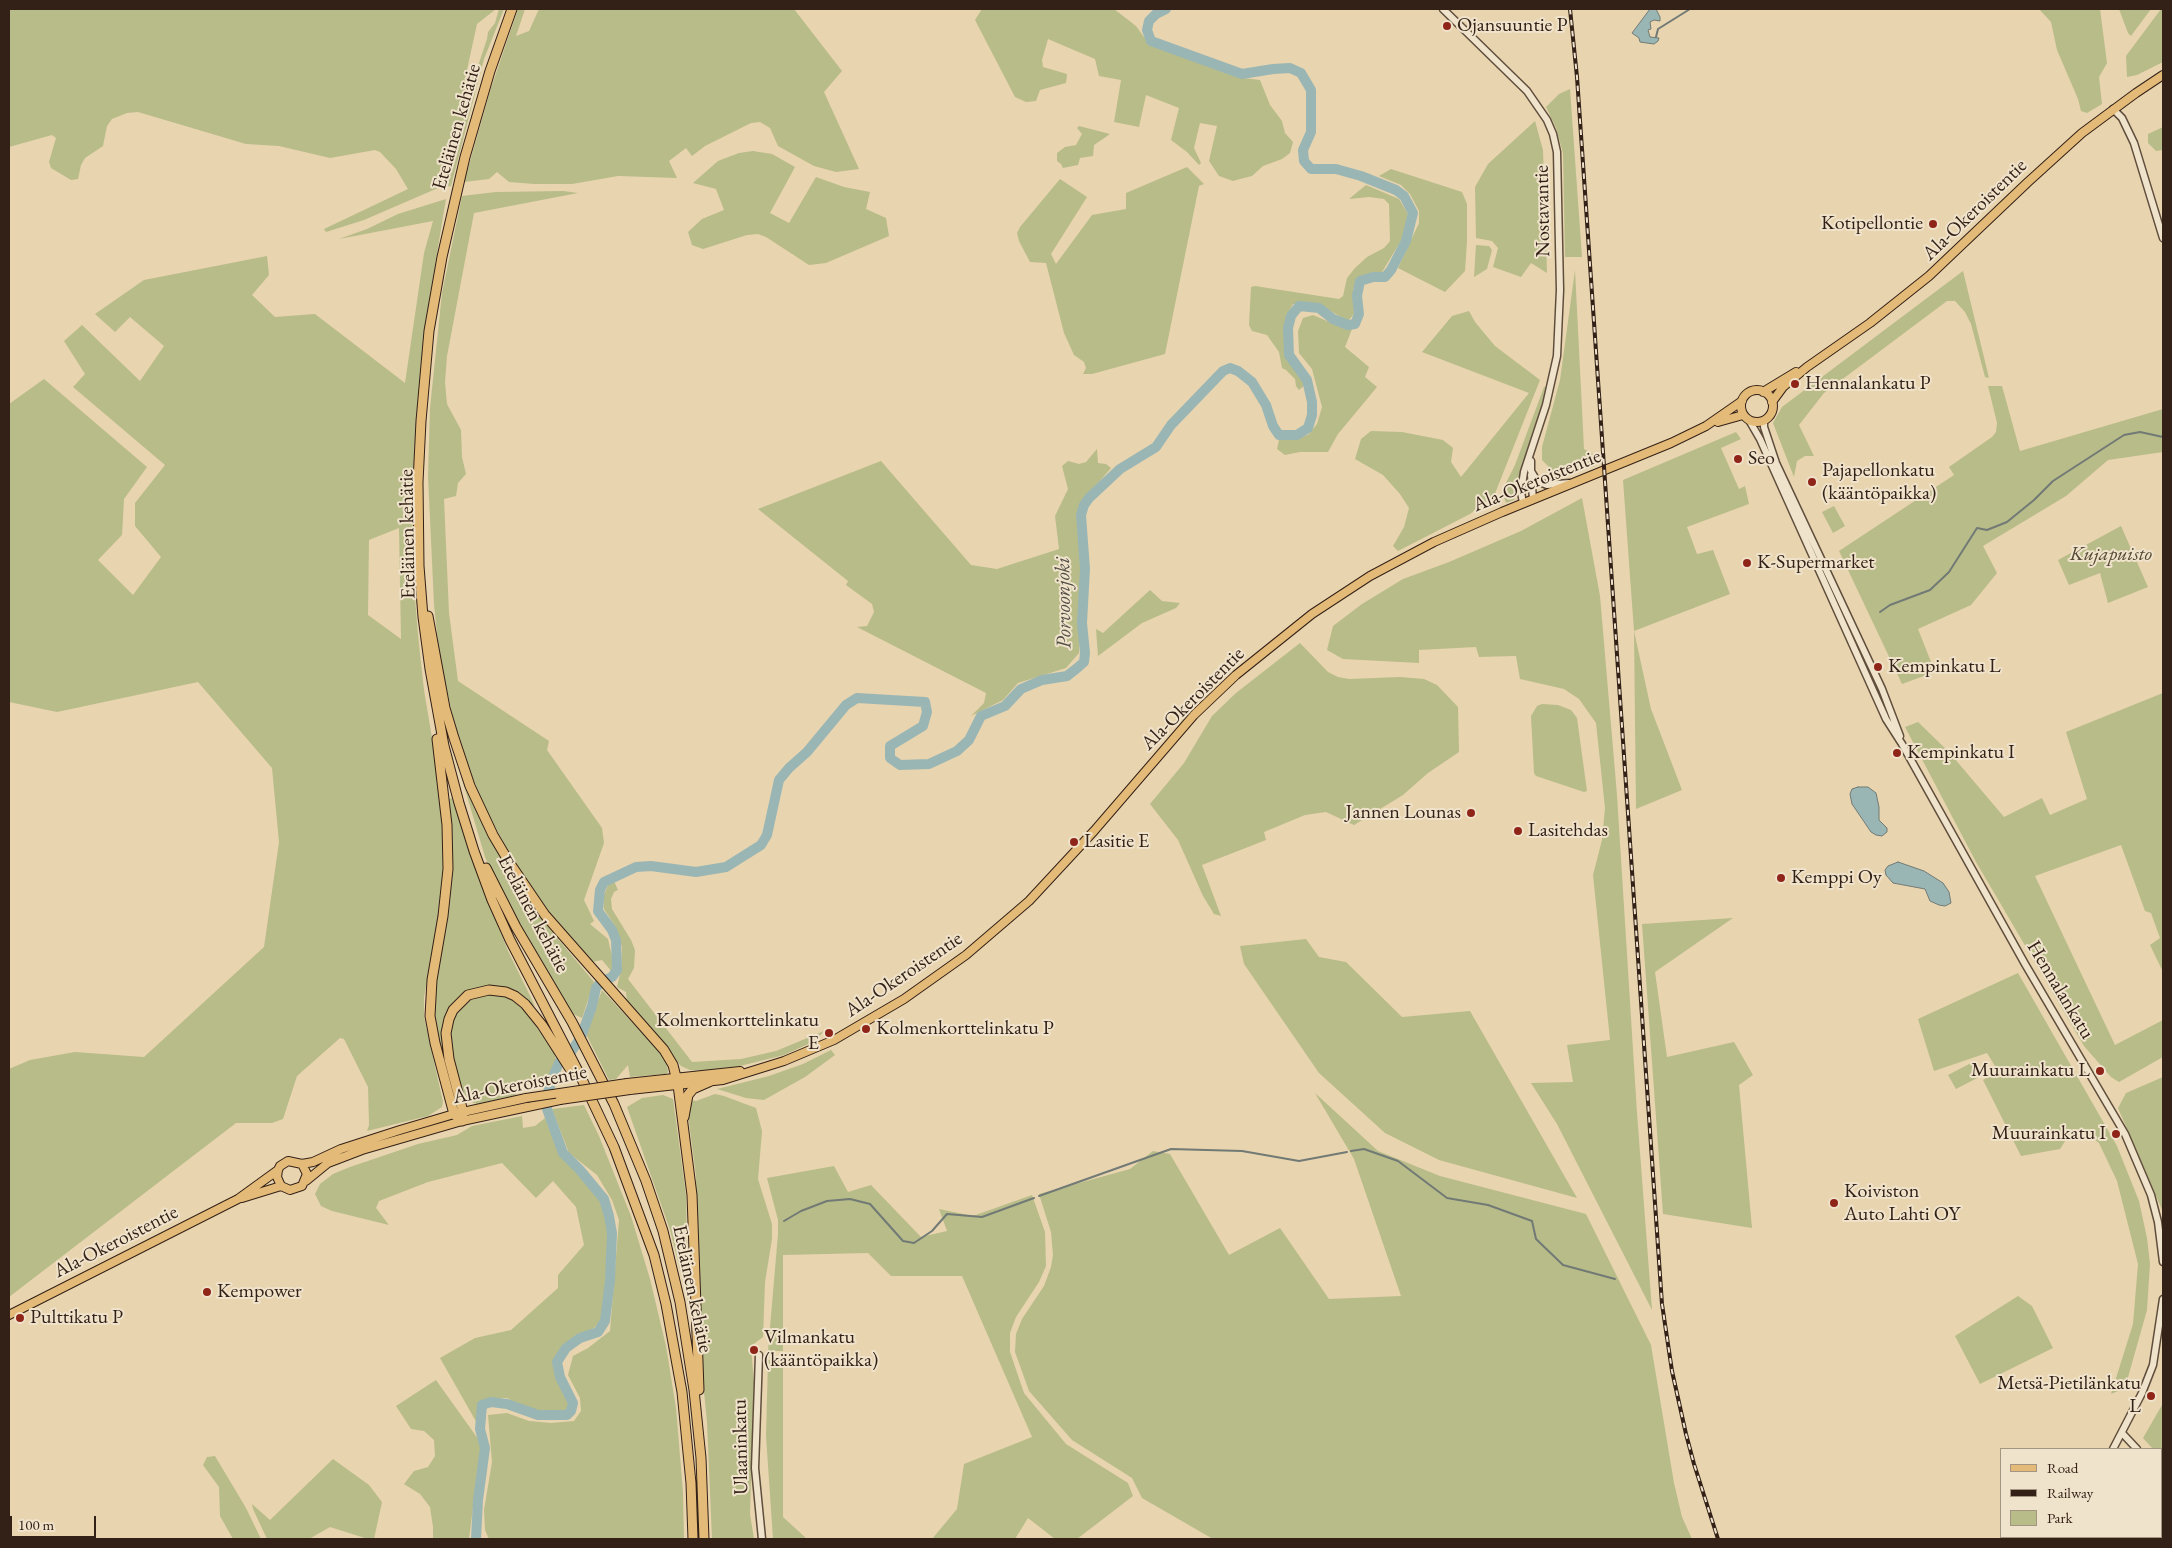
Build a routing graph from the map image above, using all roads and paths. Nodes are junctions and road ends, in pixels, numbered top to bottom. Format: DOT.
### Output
graph roads {
  1 [pos="512,9"];
  2 [pos="1442,9"];
  3 [pos="2163,75"];
  4 [pos="2113,109"];
  5 [pos="2163,238"];
  6 [pos="1807,367"];
  7 [pos="1763,392"];
  8 [pos="1742,401"];
  9 [pos="1772,402"];
  10 [pos="1746,418"];
  11 [pos="1764,420"];
  12 [pos="1706,426"];
  13 [pos="1532,452"];
  14 [pos="1531,471"];
  15 [pos="1578,481"];
  16 [pos="1534,499"];
  17 [pos="1523,503"];
  18 [pos="426,616"];
  19 [pos="1902,744"];
  20 [pos="558,1041"];
  21 [pos="756,1070"];
  22 [pos="678,1082"];
  23 [pos="709,1082"];
  24 [pos="460,1116"];
  25 [pos="684,1127"];
  26 [pos="300,1163"];
  27 [pos="278,1170"];
  28 [pos="306,1181"];
  29 [pos="281,1186"];
  30 [pos="238,1199"];
  31 [pos="2163,1262"];
  32 [pos="2163,1299"];
  33 [pos="9,1315"];
  34 [pos="759,1355"];
  35 [pos="2122,1433"];
  36 [pos="2114,1448"];
  37 [pos="2136,1448"];
  38 [pos="704,1537"];
  39 [pos="692,1539"];
  40 [pos="762,1539"];
  1 -- 18 [label="highway, Eteläinen kehätie"];
  2 -- 13 [label="street, Nostavantie"];
  3 -- 4 [label="main road, Ala-Okeroistentie"];
  4 -- 5 [label="street"];
  4 -- 6 [label="main road, Ala-Okeroistentie"];
  6 -- 7 [label="main road, Ala-Okeroistentie"];
  6 -- 9 [label="main road, Ala-Okeroistentie"];
  7 -- 8 [label="main road"];
  7 -- 9 [label="main road"];
  8 -- 10 [label="main road"];
  8 -- 12 [label="main road, Ala-Okeroistentie"];
  9 -- 11 [label="main road"];
  10 -- 11 [label="main road"];
  10 -- 12 [label="main road, Ala-Okeroistentie"];
  10 -- 19 [label="street, Hennalankatu"];
  11 -- 19 [label="street, Hennalankatu"];
  12 -- 15 [label="main road, Ala-Okeroistentie"];
  13 -- 14 [label="street, Nostavantie"];
  13 -- 17 [label="street, Nostavantie"];
  14 -- 15 [label="street"];
  14 -- 16 [label="street, Nostavantie"];
  15 -- 16 [label="main road, Ala-Okeroistentie"];
  16 -- 17 [label="main road, Ala-Okeroistentie"];
  17 -- 21 [label="main road, Ala-Okeroistentie"];
  18 -- 20 [label="highway, Eteläinen kehätie"];
  18 -- 22 [label="highway"];
  18 -- 24 [label="highway"];
  18 -- 38 [label="highway, Eteläinen kehätie"];
  19 -- 31 [label="street, Hennalankatu"];
  20 -- 24 [label="highway"];
  20 -- 39 [label="highway, Eteläinen kehätie"];
  21 -- 22 [label="main road, Ala-Okeroistentie"];
  21 -- 23 [label="main road, Ala-Okeroistentie"];
  22 -- 23 [label="main road, Ala-Okeroistentie"];
  22 -- 24 [label="main road, Ala-Okeroistentie, bridge"];
  22 -- 25 [label="highway"];
  23 -- 25 [label="highway"];
  24 -- 26 [label="main road, Ala-Okeroistentie"];
  24 -- 28 [label="main road, Ala-Okeroistentie"];
  25 -- 38 [label="highway"];
  26 -- 27 [label="main road"];
  26 -- 28 [label="main road"];
  27 -- 29 [label="main road"];
  27 -- 30 [label="main road, Ala-Okeroistentie"];
  28 -- 29 [label="main road"];
  29 -- 30 [label="main road, Ala-Okeroistentie"];
  30 -- 33 [label="main road, Ala-Okeroistentie"];
  32 -- 35 [label="street"];
  34 -- 40 [label="street, Ulaaninkatu"];
  35 -- 36 [label="street"];
  35 -- 37 [label="street"];
}
